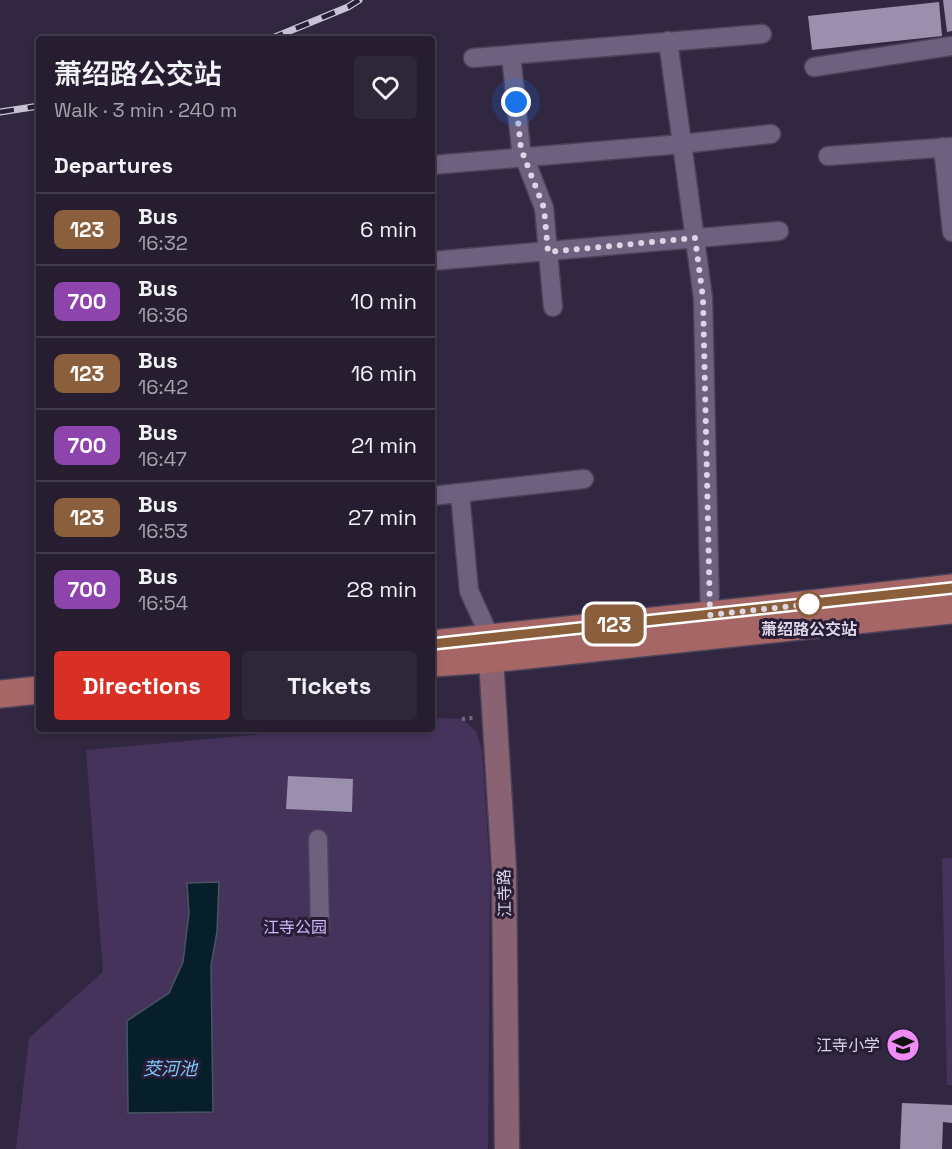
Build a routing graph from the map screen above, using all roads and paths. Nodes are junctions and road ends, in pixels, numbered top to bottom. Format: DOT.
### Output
graph roads {
  1 [pos="762,34"];
  2 [pos="668,41"];
  3 [pos="952,46"];
  4 [pos="511,55"];
  5 [pos="473,58"];
  6 [pos="814,67"];
  7 [pos="771,134"];
  8 [pos="682,144"];
  9 [pos="948,147"];
  10 [pos="828,156"];
  11 [pos="525,159"];
  12 [pos="435,165"];
  13 [pos="779,231"];
  14 [pos="952,232"];
  15 [pos="695,238"];
  16 [pos="548,252"];
  17 [pos="435,261"];
  18 [pos="553,308"];
  19 [pos="584,478"];
  20 [pos="460,494"];
  21 [pos="435,496"];
  22 [pos="952,588"];
  23 [pos="952,610"];
  24 [pos="710,615"];
  25 [pos="435,644"];
  26 [pos="490,648"];
  27 [pos="435,662"];
  28 [pos="36,690"];
  29 [pos="0,694"];
  30 [pos="36,708"];
  31 [pos="0,712"];
  32 [pos="318,839"];
  33 [pos="320,928"];
  34 [pos="507,1149"];
  1 -- 2 [label="street"];
  2 -- 4 [label="street"];
  2 -- 8 [label="street"];
  3 -- 6 [label="street"];
  4 -- 5 [label="street"];
  4 -- 11 [label="street"];
  7 -- 8 [label="street"];
  8 -- 11 [label="street"];
  8 -- 15 [label="street"];
  9 -- 10 [label="street"];
  9 -- 14 [label="street"];
  11 -- 12 [label="street"];
  11 -- 16 [label="street"];
  13 -- 15 [label="street"];
  15 -- 16 [label="street"];
  15 -- 24 [label="street"];
  16 -- 17 [label="street"];
  16 -- 18 [label="street"];
  19 -- 20 [label="street"];
  20 -- 21 [label="street"];
  20 -- 26 [label="street"];
  22 -- 24 [label="main road"];
  23 -- 26 [label="main road"];
  24 -- 26 [label="main road"];
  25 -- 26 [label="main road"];
  26 -- 27 [label="main road"];
  26 -- 34 [label="street, 江寺路"];
  28 -- 29 [label="main road"];
  30 -- 31 [label="main road"];
  32 -- 33 [label="street"];
}
